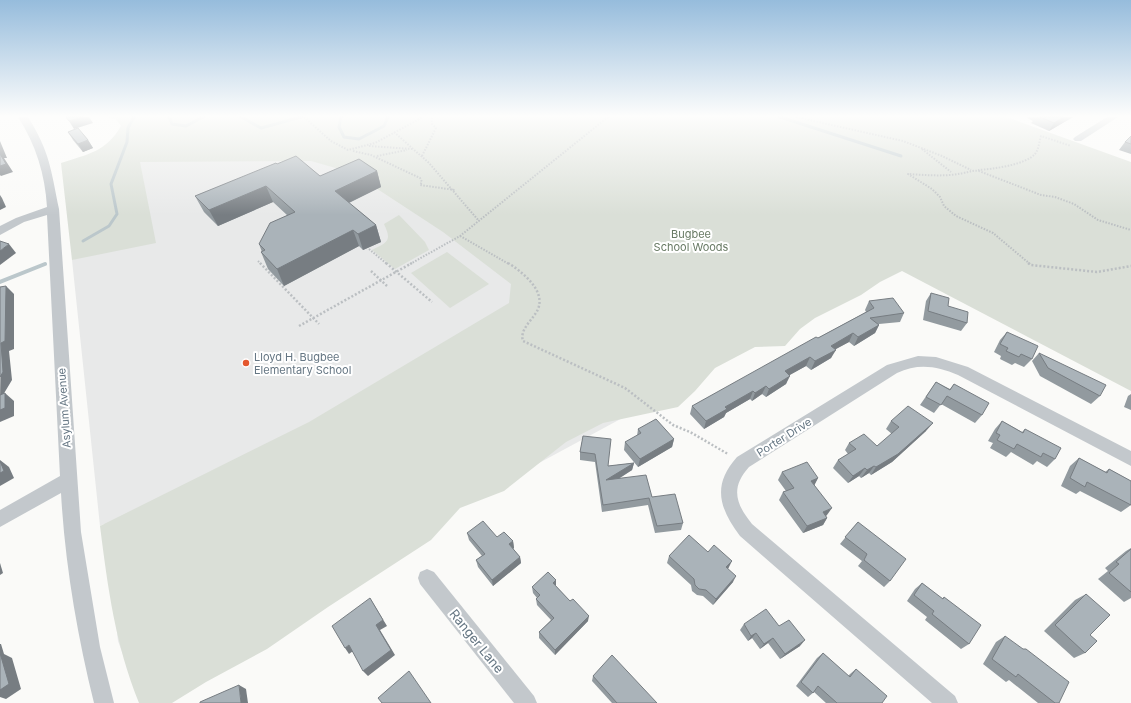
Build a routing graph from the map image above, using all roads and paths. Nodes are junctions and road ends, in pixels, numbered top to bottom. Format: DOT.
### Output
graph roads {
  1 [pos="43,150"];
  2 [pos="347,150"];
  3 [pos="385,150"];
  4 [pos="412,150"];
  5 [pos="416,150"];
  6 [pos="425,150"];
  7 [pos="567,150"];
  8 [pos="923,150"];
  9 [pos="926,150"];
  10 [pos="1038,150"];
  11 [pos="388,154"];
  12 [pos="377,156"];
  13 [pos="422,156"];
  14 [pos="970,170"];
  15 [pos="951,172"];
  16 [pos="455,190"];
  17 [pos="53,209"];
  18 [pos="479,221"];
  19 [pos="0,230"];
  20 [pos="1131,230"];
  21 [pos="460,236"];
  22 [pos="369,249"];
  23 [pos="258,261"];
  24 [pos="1131,266"];
  25 [pos="370,272"];
  26 [pos="396,272"];
  27 [pos="380,280"];
  28 [pos="386,286"];
  29 [pos="432,302"];
  30 [pos="313,317"];
  31 [pos="319,324"];
  32 [pos="299,326"];
  33 [pos="728,454"];
  34 [pos="1131,459"];
  35 [pos="68,480"];
  36 [pos="0,519"];
  37 [pos="427,578"];
  38 [pos="104,703"];
  39 [pos="527,703"];
  40 [pos="948,703"];
  1 -- 17 [label="street, Asylum Avenue"];
  2 -- 12 [label="path"];
  3 -- 11 [label="path"];
  4 -- 5 [label="path"];
  4 -- 11 [label="path"];
  5 -- 13 [label="path"];
  6 -- 13 [label="path"];
  7 -- 18 [label="path"];
  8 -- 15 [label="path"];
  9 -- 14 [label="path"];
  10 -- 14 [label="path"];
  11 -- 12 [label="path"];
  12 -- 16 [label="path"];
  13 -- 16 [label="path"];
  14 -- 15 [label="path"];
  14 -- 20 [label="path"];
  15 -- 24 [label="path"];
  16 -- 18 [label="path"];
  17 -- 19 [label="street"];
  17 -- 35 [label="street, Asylum Avenue"];
  18 -- 21 [label="path"];
  21 -- 26 [label="path"];
  21 -- 33 [label="path"];
  22 -- 26 [label="path"];
  23 -- 30 [label="path"];
  25 -- 27 [label="path"];
  26 -- 27 [label="path"];
  26 -- 29 [label="path"];
  27 -- 28 [label="path"];
  27 -- 30 [label="path"];
  30 -- 31 [label="path"];
  30 -- 32 [label="path"];
  34 -- 40 [label="street, Porter Drive"];
  35 -- 36 [label="street"];
  35 -- 38 [label="street, Asylum Avenue"];
  37 -- 39 [label="street, Ranger Lane"];
}
